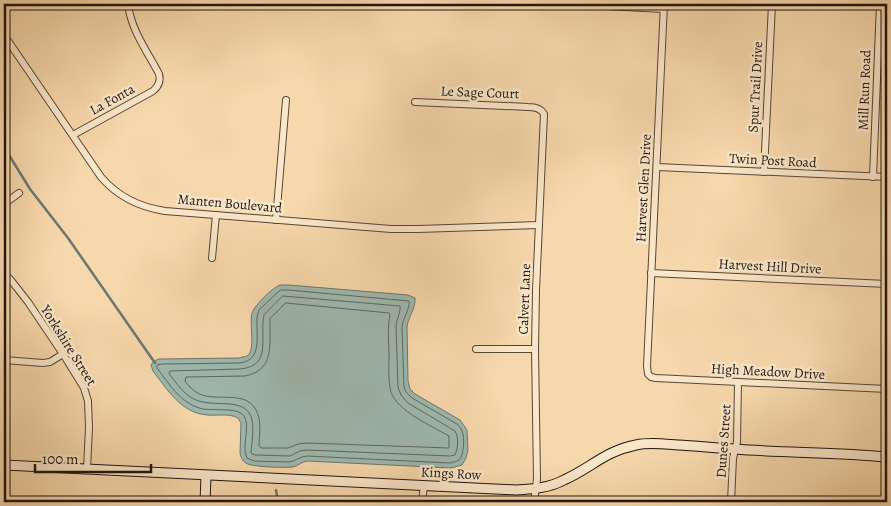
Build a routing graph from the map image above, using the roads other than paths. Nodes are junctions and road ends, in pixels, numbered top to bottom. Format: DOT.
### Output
graph roads {
  1 [pos="128,4"];
  2 [pos="567,4"];
  3 [pos="772,4"];
  4 [pos="880,4"];
  5 [pos="663,6"];
  6 [pos="4,34"];
  7 [pos="286,100"];
  8 [pos="415,102"];
  9 [pos="542,111"];
  10 [pos="73,135"];
  11 [pos="657,167"];
  12 [pos="764,172"];
  13 [pos="873,177"];
  14 [pos="887,178"];
  15 [pos="19,193"];
  16 [pos="4,204"];
  17 [pos="216,215"];
  18 [pos="276,220"];
  19 [pos="539,225"];
  20 [pos="212,258"];
  21 [pos="651,273"];
  22 [pos="4,274"];
  23 [pos="887,284"];
  24 [pos="476,349"];
  25 [pos="535,349"];
  26 [pos="63,354"];
  27 [pos="4,360"];
  28 [pos="648,374"];
  29 [pos="738,382"];
  30 [pos="887,389"];
  31 [pos="735,449"];
  32 [pos="887,457"];
  33 [pos="4,465"];
  34 [pos="87,469"];
  35 [pos="206,476"];
  36 [pos="424,485"];
  37 [pos="536,489"];
  38 [pos="204,502"];
  39 [pos="422,502"];
  40 [pos="534,502"];
  41 [pos="731,502"];
  1 -- 10 [label="street, La Fonta"];
  2 -- 5 [label="street"];
  3 -- 12 [label="street, Spur Trail Drive"];
  4 -- 13 [label="street, Mill Run Road"];
  5 -- 11 [label="street, Harvest Glen Drive"];
  6 -- 10 [label="street, Manten Boulevard"];
  7 -- 18 [label="street"];
  8 -- 9 [label="street, Le Sage Court"];
  9 -- 19 [label="street, Calvert Lane"];
  10 -- 17 [label="street, Manten Boulevard"];
  11 -- 12 [label="street, Twin Post Road"];
  11 -- 21 [label="street, Harvest Glen Drive"];
  12 -- 13 [label="street, Twin Post Road"];
  13 -- 14 [label="street, Twin Post Road"];
  15 -- 16 [label="street"];
  17 -- 18 [label="street, Manten Boulevard"];
  17 -- 20 [label="street"];
  18 -- 19 [label="street, Manten Boulevard"];
  19 -- 25 [label="street, Calvert Lane"];
  21 -- 23 [label="street, Harvest Hill Drive"];
  21 -- 28 [label="street, Harvest Glen Drive"];
  22 -- 26 [label="street, Yorkshire Street"];
  24 -- 25 [label="street"];
  25 -- 37 [label="street, Calvert Lane"];
  26 -- 27 [label="street"];
  26 -- 34 [label="street, Yorkshire Street"];
  28 -- 29 [label="street, High Meadow Drive"];
  29 -- 30 [label="street, High Meadow Drive"];
  29 -- 31 [label="street, Dunes Street"];
  31 -- 32 [label="street, Kings Row"];
  31 -- 37 [label="street, Kings Row"];
  31 -- 41 [label="street, Dunes Street"];
  33 -- 34 [label="street, Kings Row"];
  34 -- 35 [label="street, Kings Row"];
  35 -- 36 [label="street, Kings Row"];
  35 -- 38 [label="street"];
  36 -- 37 [label="street, Kings Row"];
  36 -- 39 [label="street"];
  37 -- 40 [label="street, Calvert Lane"];
}
